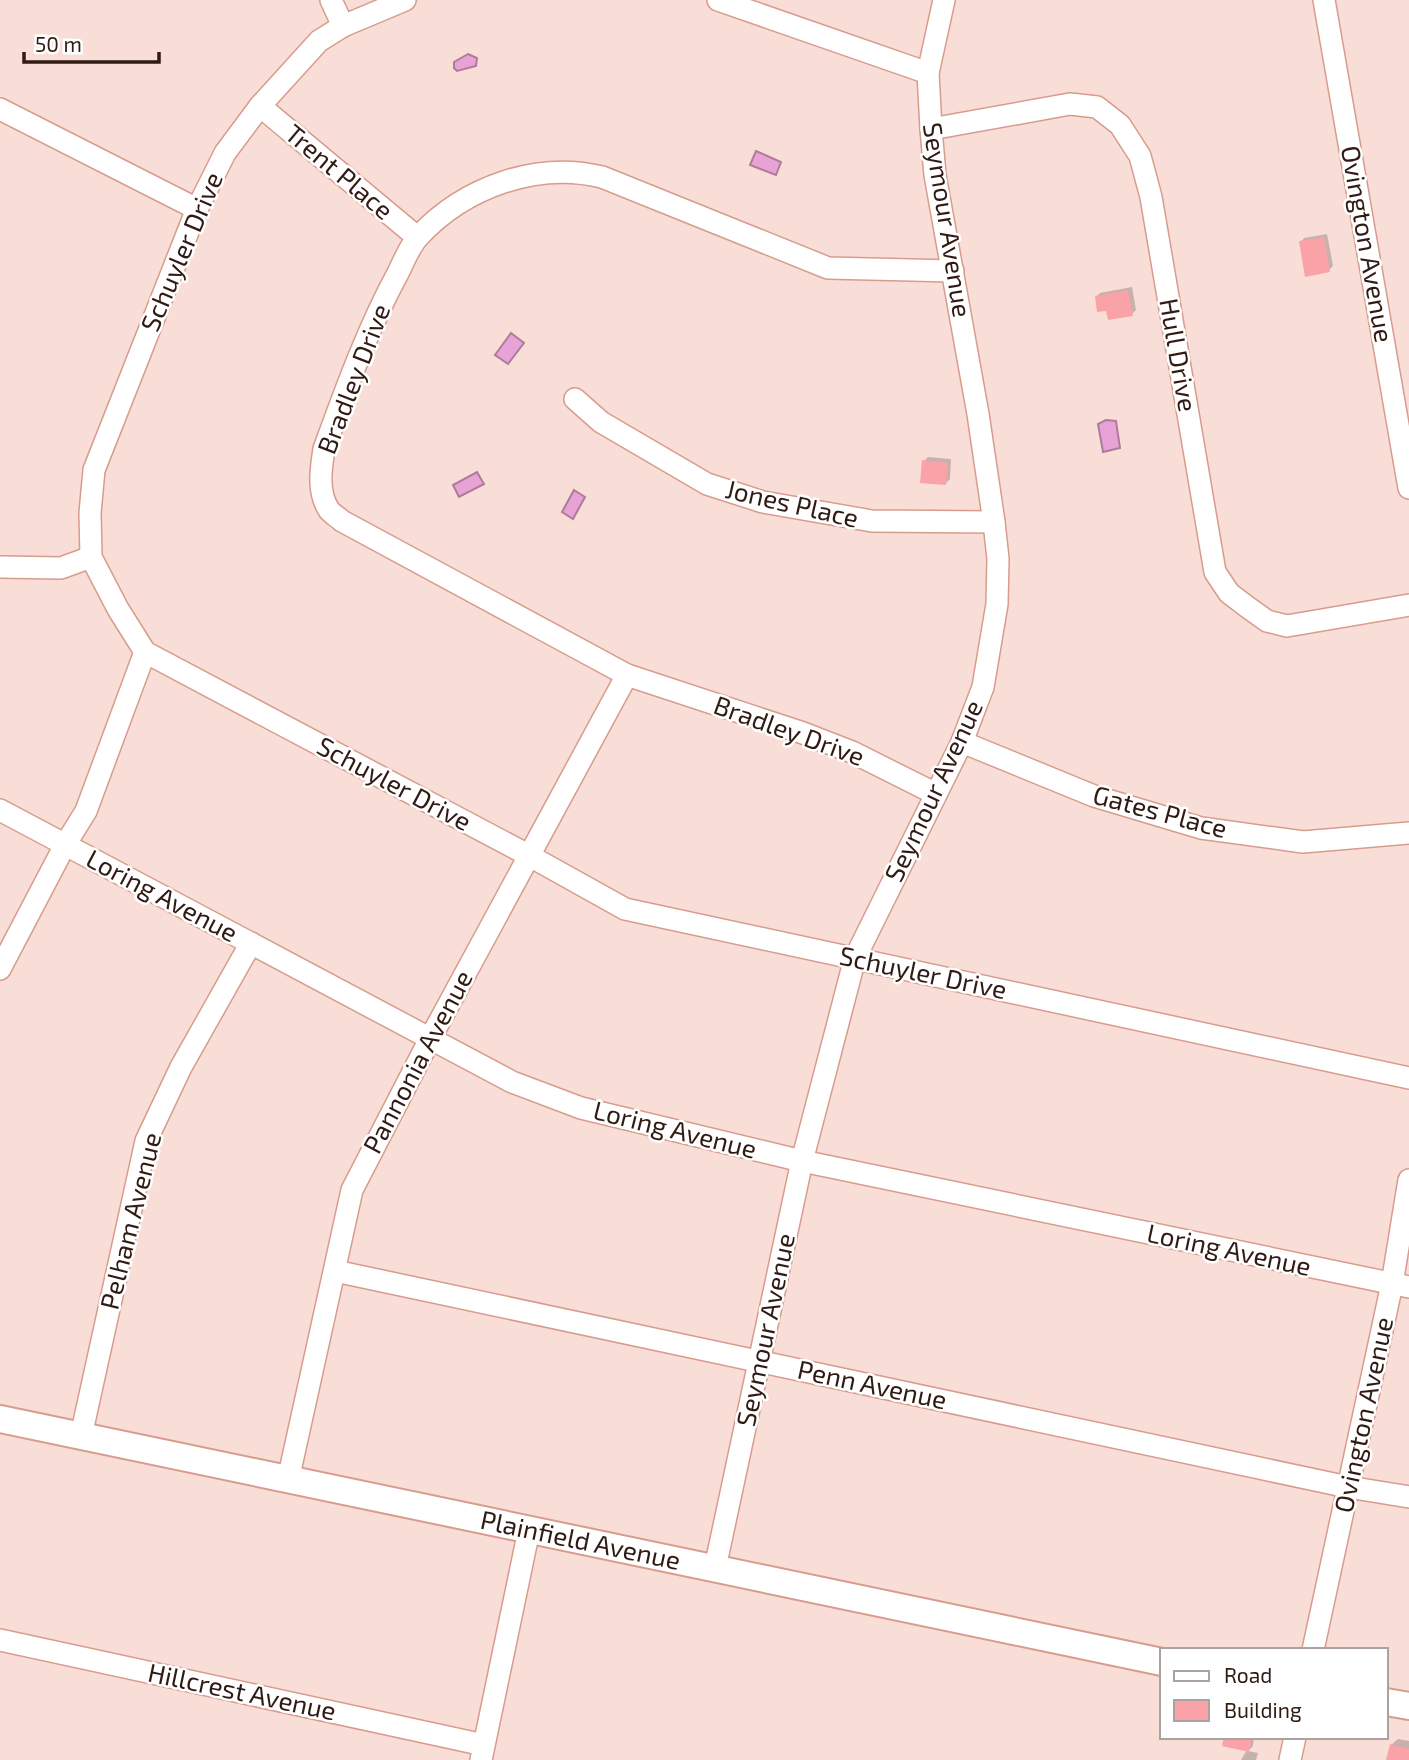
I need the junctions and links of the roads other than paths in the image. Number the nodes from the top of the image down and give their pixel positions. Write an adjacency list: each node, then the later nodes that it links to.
1 (331, 0): 6 (street)
2 (405, 0): 6 (street, Schuyler Drive)
3 (718, 0): 7 (street)
4 (944, 0): 7 (street, Seymour Avenue)
5 (1324, 0): 15 (street, Ovington Avenue)
6 (342, 26): 8 (street, Schuyler Drive)
7 (928, 73): 10 (street, Seymour Avenue)
8 (260, 106): 11 (street, Schuyler Drive); 12 (street, Trent Place)
9 (0, 109): 11 (street)
10 (931, 129): 13 (street, Seymour Avenue); 19 (street, Hull Drive)
11 (197, 209): 17 (street, Schuyler Drive)
12 (417, 237): 13 (street, Bradley Drive); 21 (street, Bradley Drive)
13 (953, 271): 16 (street, Seymour Avenue)
14 (575, 399): 16 (street, Jones Place)
15 (1409, 488)
16 (994, 522): 22 (street, Seymour Avenue)
17 (91, 557): 18 (street); 20 (street, Schuyler Drive)
18 (0, 567)
19 (1409, 605)
20 (145, 652): 26 (street); 27 (street, Schuyler Drive)
21 (627, 675): 23 (street, Bradley Drive); 27 (street, Pannonia Avenue)
22 (962, 742): 23 (street, Seymour Avenue); 25 (street, Gates Place)
23 (936, 794): 29 (street, Seymour Avenue)
24 (0, 810): 26 (street, Loring Avenue)
25 (1409, 833)
26 (65, 845): 28 (street, Loring Avenue); 30 (street)
27 (528, 855): 29 (street, Schuyler Drive); 31 (street, Pannonia Avenue)
28 (251, 943): 31 (street, Loring Avenue); 39 (street, Pelham Avenue)
29 (855, 958): 32 (street, Schuyler Drive); 33 (street, Seymour Avenue)
30 (0, 969)
31 (431, 1037): 33 (street, Loring Avenue); 35 (street, Pannonia Avenue)
32 (1409, 1078)
33 (802, 1161): 36 (street, Loring Avenue); 37 (street, Seymour Avenue)
34 (1409, 1180): 36 (street, Ovington Avenue)
35 (335, 1271): 37 (street, Penn Avenue); 40 (street, Pannonia Avenue)
36 (1400, 1285): 41 (street, Ovington Avenue)
37 (759, 1361): 41 (street, Penn Avenue); 44 (street, Seymour Avenue)
38 (0, 1419): 39 (street, Plainfield Avenue)
39 (81, 1436): 40 (street, Plainfield Avenue)
40 (288, 1480): 43 (street, Plainfield Avenue)
41 (1348, 1487): 42 (street, Penn Avenue); 46 (street, Ovington Avenue)
42 (1409, 1497)
43 (529, 1530): 44 (street, Plainfield Avenue); 51 (street)
44 (715, 1568): 47 (street, Plainfield Avenue)
45 (0, 1640): 51 (street, Hillcrest Avenue)
46 (1313, 1648)
47 (1160, 1662)
48 (1388, 1702): 49 (street)
49 (1409, 1706)
50 (1295, 1739): 52 (street)
51 (483, 1752)
52 (1290, 1760)

